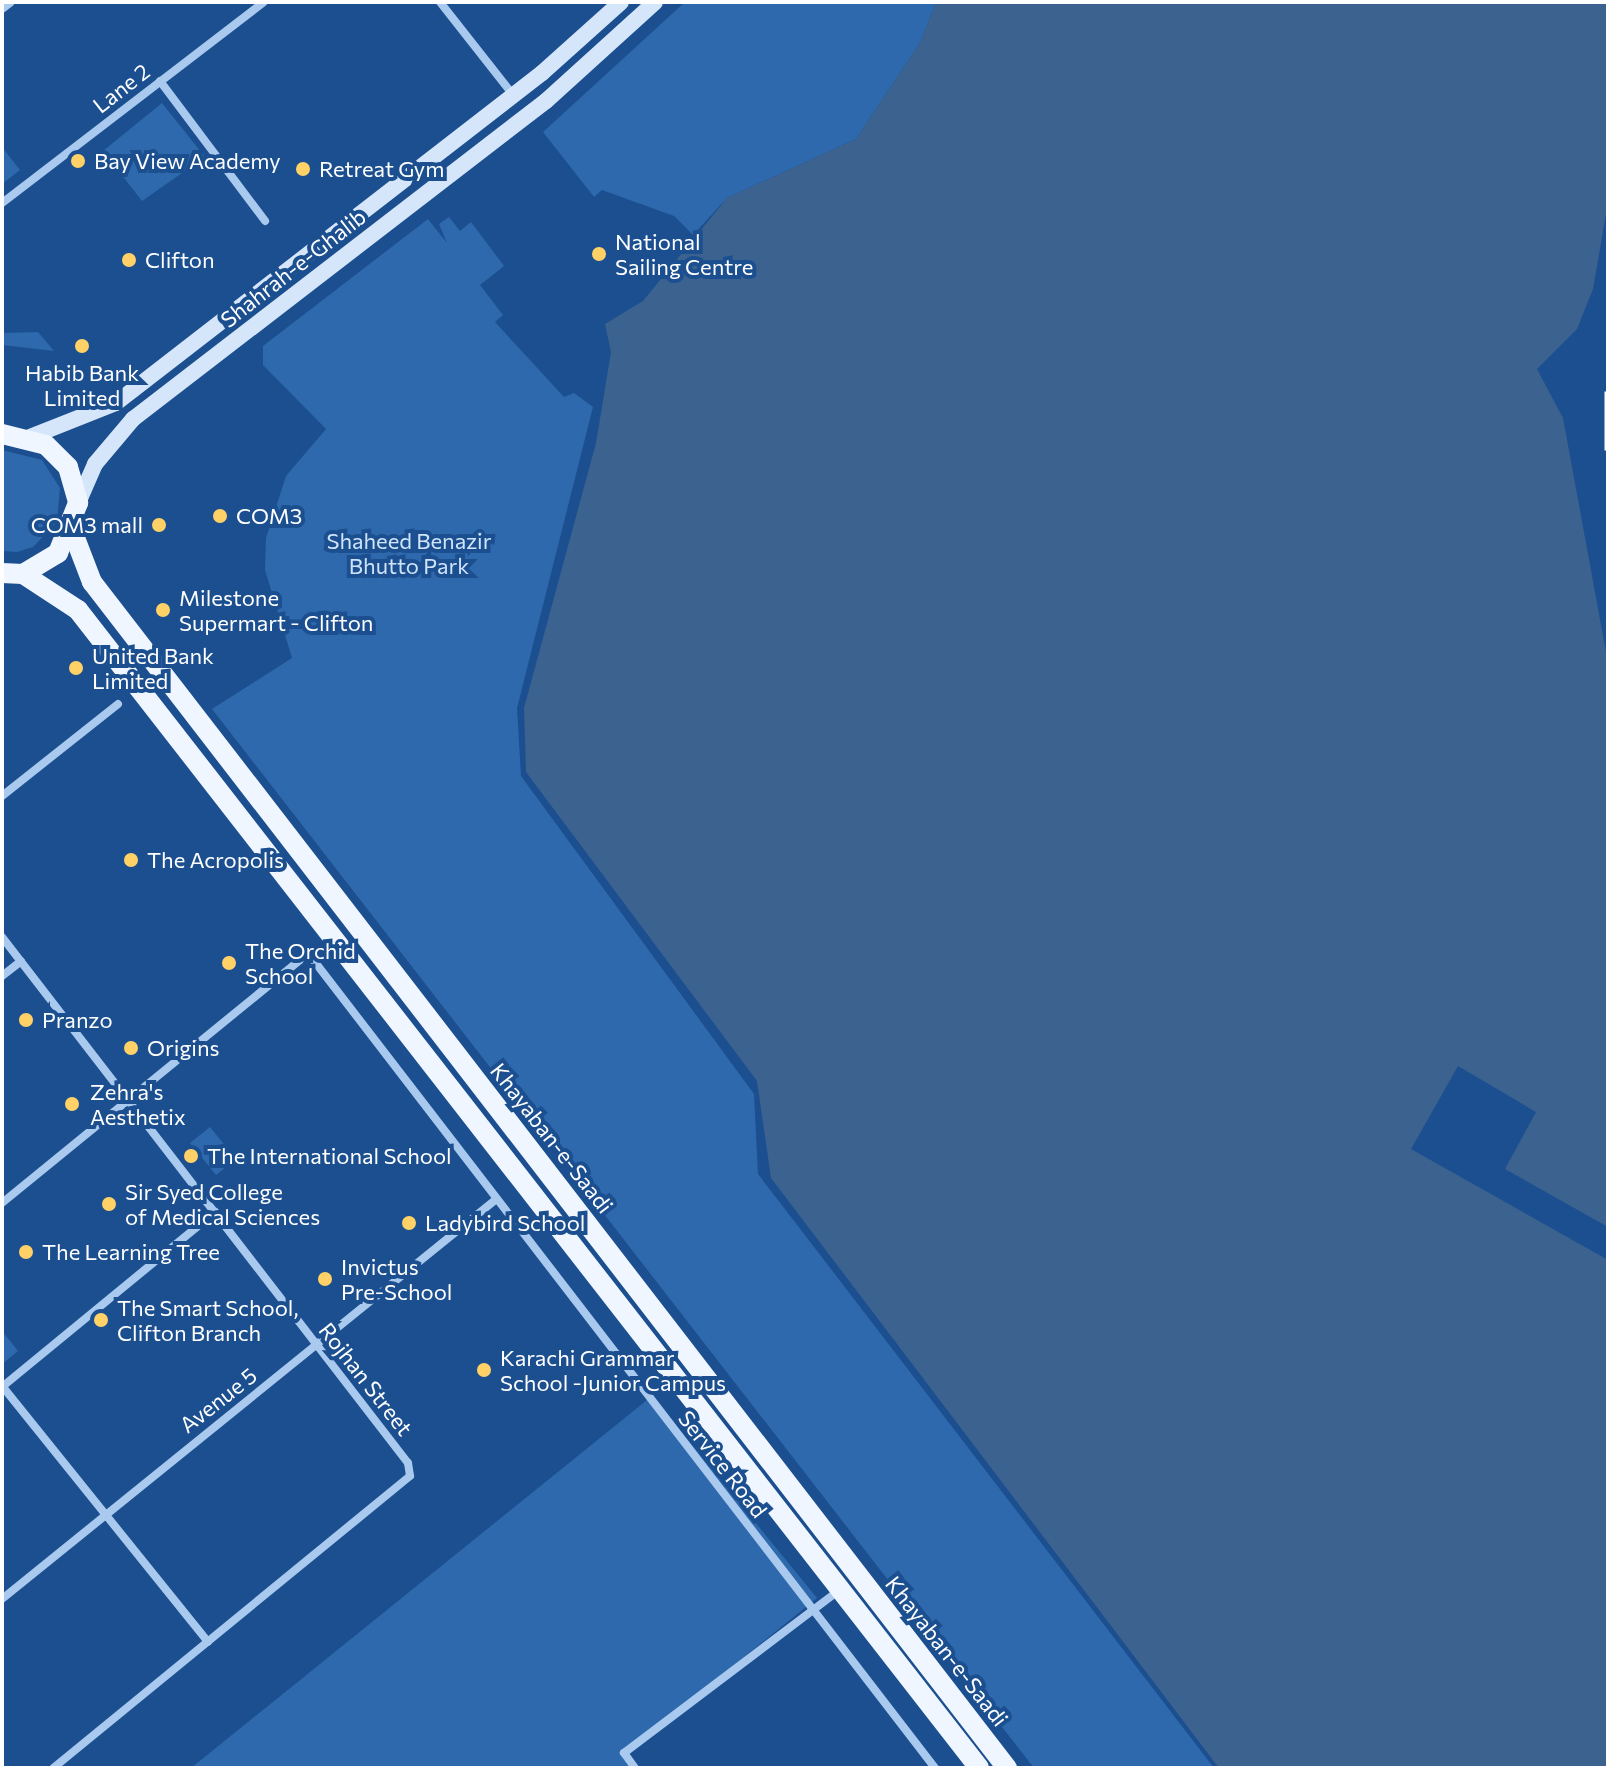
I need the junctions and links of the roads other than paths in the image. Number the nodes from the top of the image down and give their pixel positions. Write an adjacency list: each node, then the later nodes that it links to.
1 (11, 2): 6 (street)
2 (264, 2): 10 (street, Lane 2)
3 (440, 2): 12 (street)
4 (621, 2): 7 (main road)
5 (655, 2): 9 (main road)
6 (2, 9)
7 (566, 54): 8 (main road, Shahrah-e-Ghalib); 9 (main road)
8 (542, 73): 11 (main road); 12 (main road, Shahrah-e-Ghalib)
9 (579, 73): 11 (main road, Shahrah-e-Ghalib)
10 (160, 81): 13 (street, Lane 2); 14 (street)
11 (559, 90): 17 (main road, Shahrah-e-Ghalib)
12 (514, 96): 16 (main road, Shahrah-e-Ghalib)
13 (2, 203)
14 (265, 221)
15 (3, 432): 16 (main road)
16 (30, 437): 17 (main road)
17 (78, 503): 18 (main road)
18 (72, 530): 19 (main road); 40 (main road, Khayaban-e-Saadi)
19 (12, 573): 32 (main road, Khayaban-e-Saadi)
20 (118, 704): 21 (street)
21 (2, 796)
22 (2, 937): 23 (street, Rojhan Street)
23 (21, 961): 24 (street); 25 (street, Rojhan Street)
24 (2, 976)
25 (130, 1099): 26 (street, Service Road); 27 (street); 28 (street, Rojhan Street)
26 (494, 1201): 29 (street, Avenue 5); 34 (street, Service Road)
27 (2, 1203)
28 (215, 1212): 29 (street, Rojhan Street); 30 (street)
29 (316, 1345): 31 (street, Avenue 5); 35 (street, Rojhan Street)
30 (2, 1387): 31 (street)
31 (107, 1514): 33 (street, Avenue 5); 35 (street)
32 (841, 1588): 34 (street); 39 (main road, Khayaban-e-Saadi)
33 (2, 1599)
34 (813, 1609): 37 (street); 38 (street, Service Road)
35 (208, 1642): 36 (street)
36 (53, 1768)
37 (635, 1768)
38 (935, 1768)
39 (979, 1768)
40 (1007, 1768)

